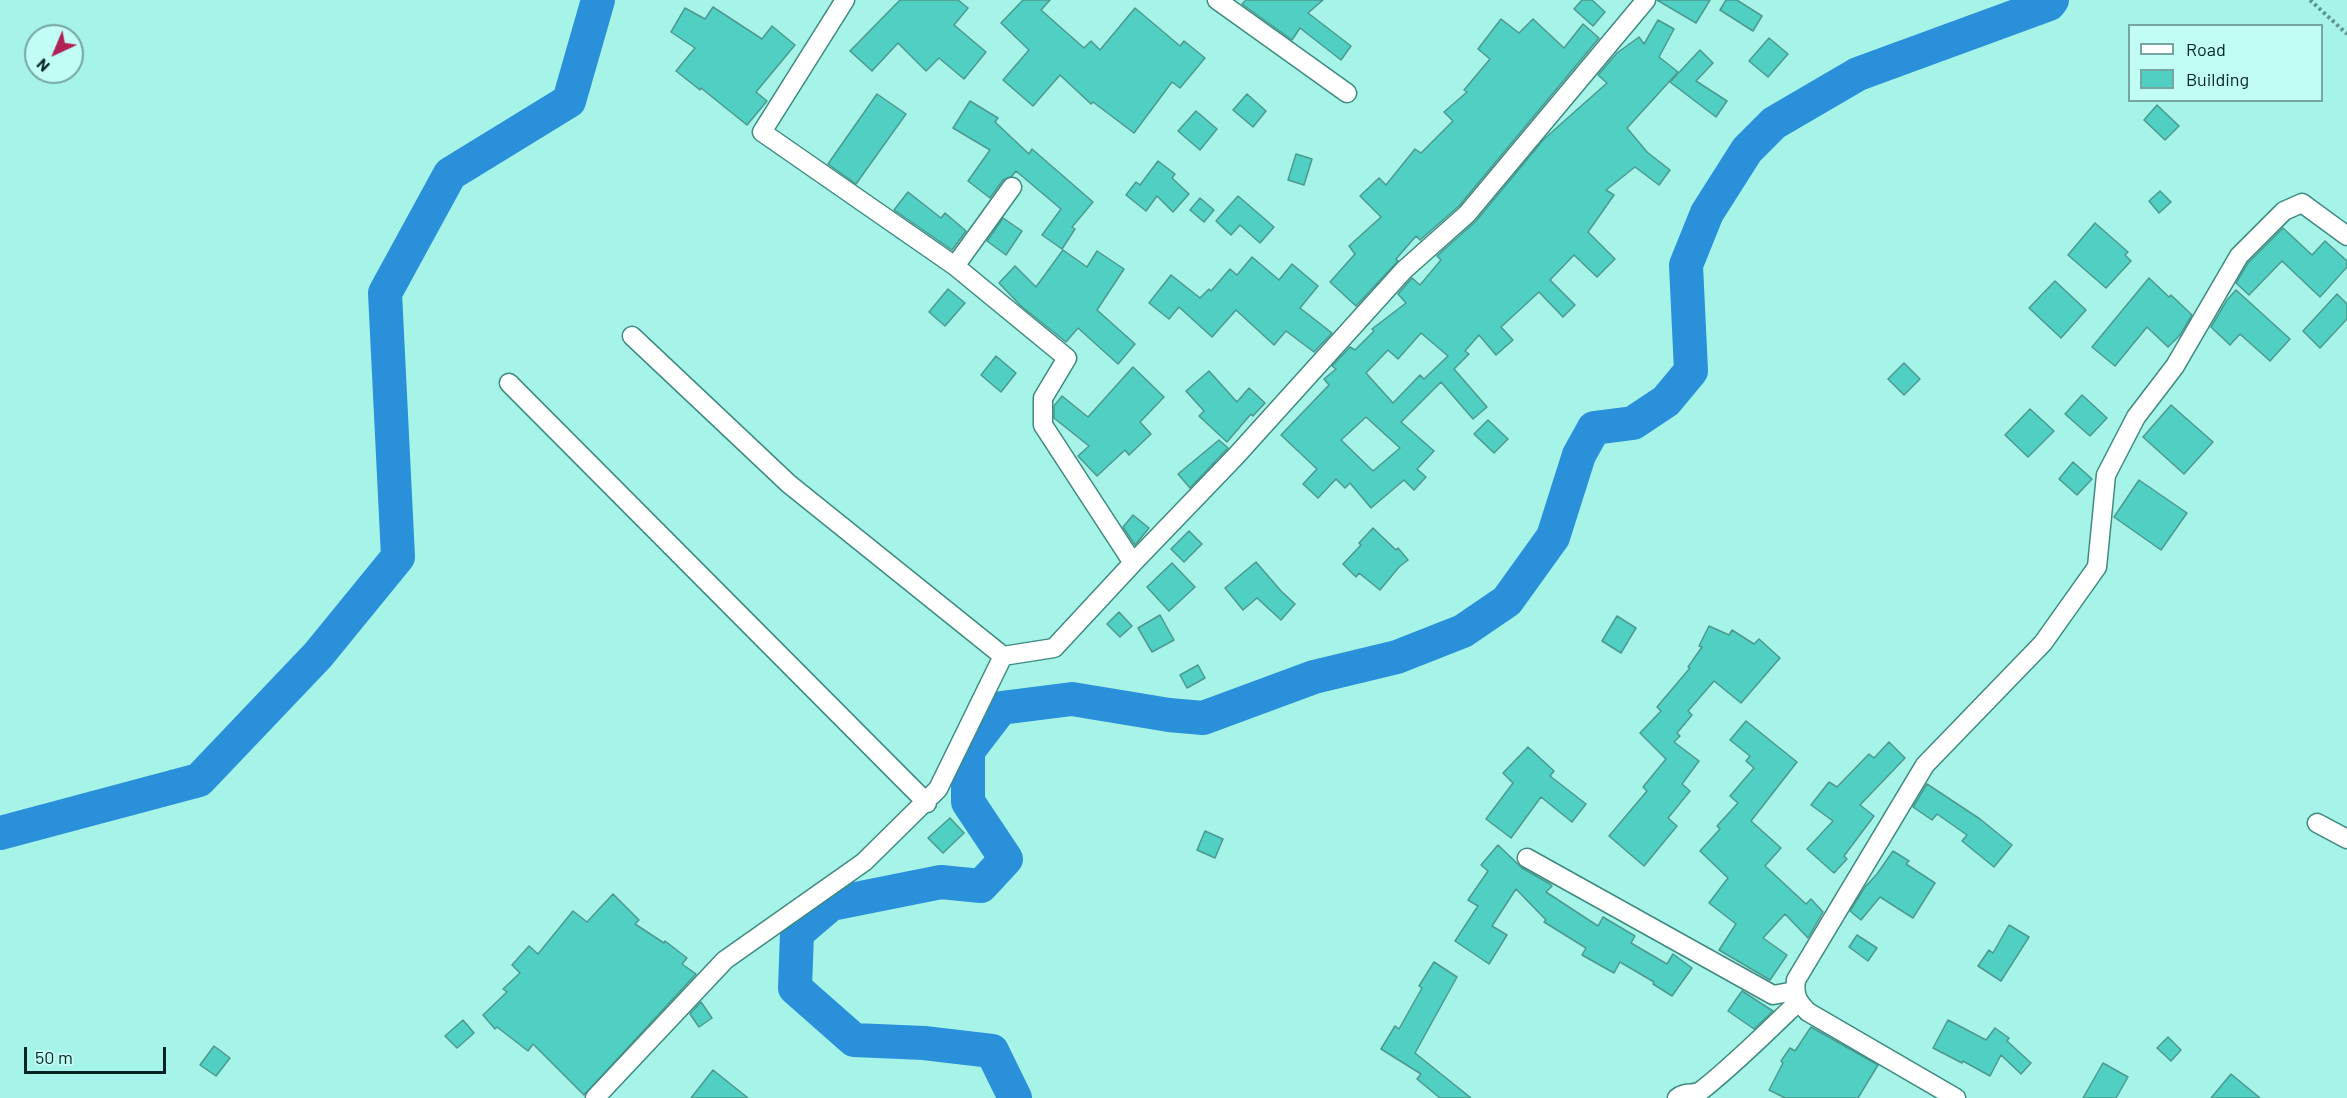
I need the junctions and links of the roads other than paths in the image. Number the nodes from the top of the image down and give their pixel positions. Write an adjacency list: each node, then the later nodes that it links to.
1 (845, 0): 7 (street)
2 (1217, 0): 4 (street)
3 (1646, 0): 10 (street)
4 (1347, 93)
5 (1012, 187): 7 (street)
6 (2347, 236): 16 (street)
7 (955, 266): 10 (street)
8 (632, 336): 11 (street)
9 (510, 382): 12 (street)
10 (1133, 563): 11 (street)
11 (1003, 656): 12 (street)
12 (927, 802): 17 (street)
13 (2318, 823): 14 (street)
14 (2347, 839)
15 (1527, 858): 16 (street)
16 (1796, 997): 18 (street); 19 (street)
17 (595, 1098)
18 (1677, 1098)
19 (1956, 1098)

